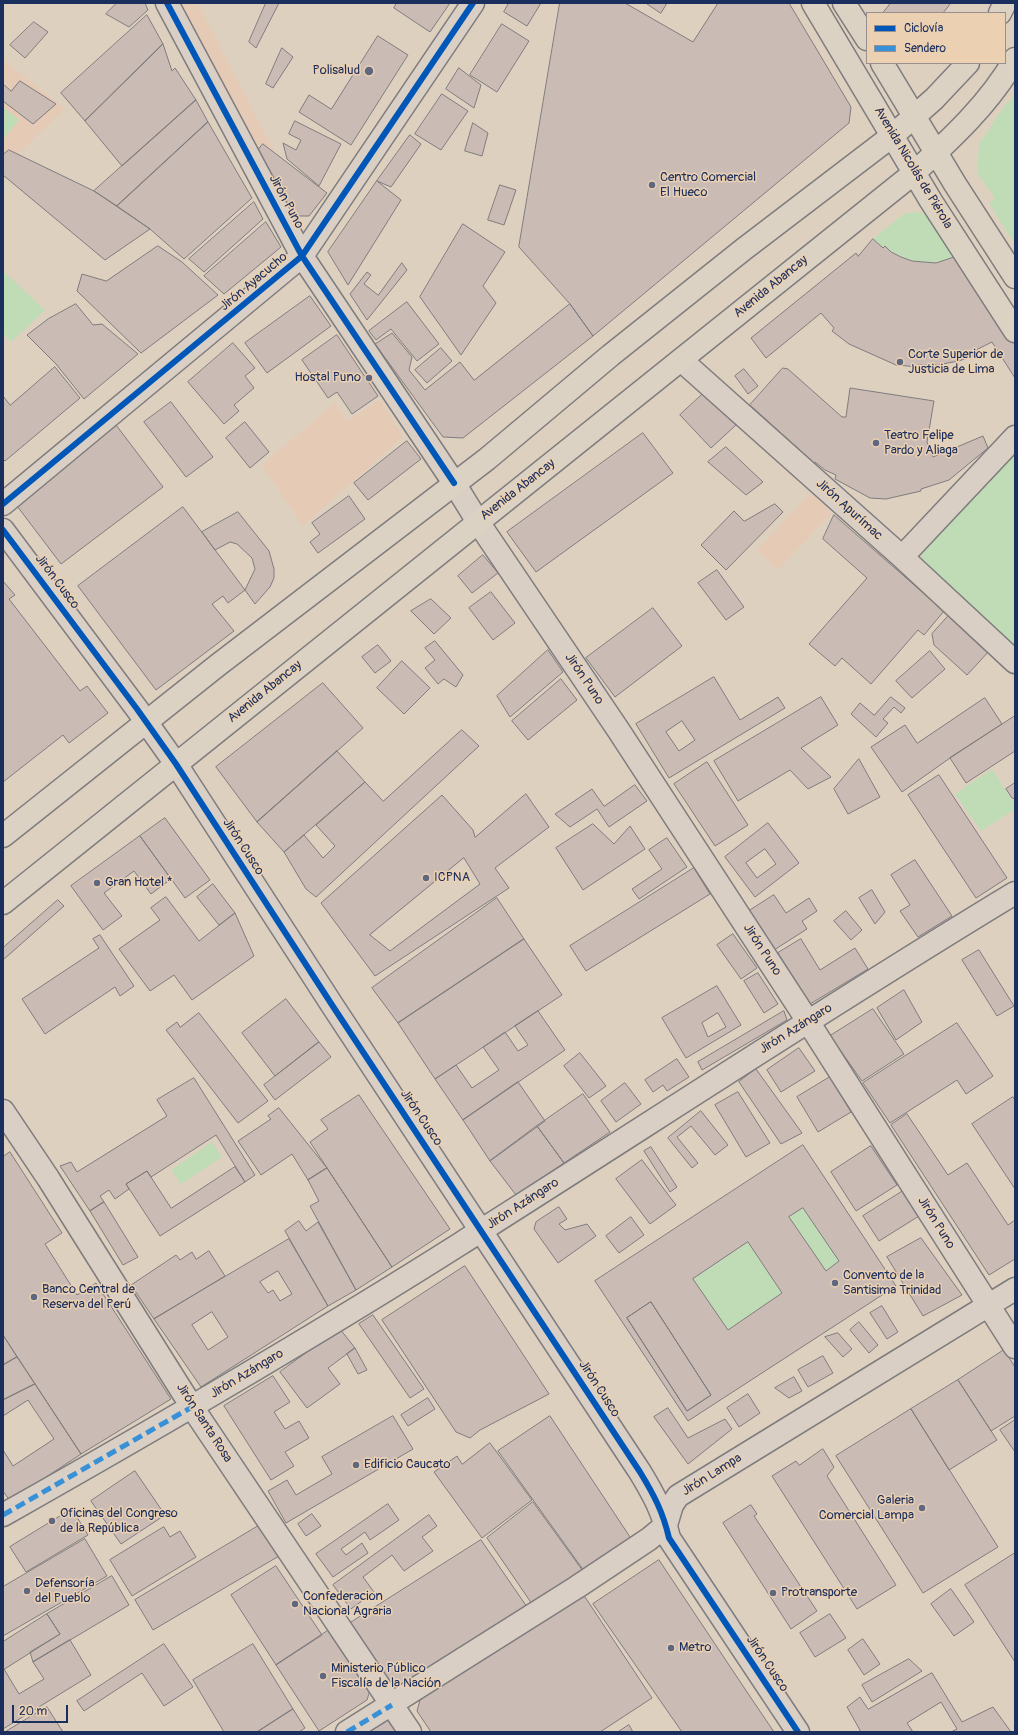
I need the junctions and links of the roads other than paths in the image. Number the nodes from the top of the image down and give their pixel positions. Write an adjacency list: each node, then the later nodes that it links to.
1 (167, 3): 15 (street, Jirón Puno)
2 (473, 3): 15 (street, Jirón Ayacucho)
3 (813, 3): 12 (main road, Avenida Nicolás de Piérola)
4 (844, 3): 7 (main road)
5 (1005, 3): 6 (main road)
6 (1000, 12)
7 (866, 37)
8 (1014, 62): 13 (main road, Avenida Abancay)
9 (883, 64): 11 (main road, Avenida Nicolás de Piérola)
10 (967, 64): 11 (main road)
11 (915, 116): 12 (main road); 13 (main road, Avenida Nicolás de Piérola)
12 (892, 136): 14 (main road, Avenida Nicolás de Piérola); 20 (main road)
13 (936, 153): 14 (main road, Avenida Abancay); 16 (main road, Avenida Nicolás de Piérola)
14 (914, 173): 17 (main road, Avenida Nicolás de Piérola); 18 (main road, Avenida Abancay)
15 (302, 256): 20 (street, Jirón Puno); 21 (street, Jirón Ayacucho)
16 (1015, 276)
17 (1015, 331)
18 (681, 360): 22 (main road, Avenida Abancay); 24 (street, Jirón Apurímac)
19 (1015, 437): 24 (street)
20 (454, 483): 22 (street, Jirón Puno); 26 (main road)
21 (3, 504)
22 (478, 522): 27 (main road, Avenida Abancay); 31 (street, Jirón Puno)
23 (3, 530): 26 (street, Jirón Cusco)
24 (902, 558): 25 (street, Jirón Apurímac)
25 (1015, 662)
26 (146, 722): 27 (street, Jirón Cusco); 28 (main road)
27 (176, 764): 30 (main road, Avenida Abancay); 33 (street, Jirón Cusco)
28 (3, 836)
29 (1015, 893): 31 (street, Jirón Azángaro)
30 (3, 903)
31 (808, 1020): 33 (street, Jirón Azángaro); 35 (street, Jirón Puno)
32 (3, 1111): 37 (street, Jirón Santa Rosa)
33 (482, 1230): 37 (street, Jirón Azángaro); 39 (street, Jirón Cusco)
34 (1015, 1289): 35 (street, Jirón Lampa)
35 (988, 1306): 36 (street, Jirón Puno); 39 (street, Jirón Lampa)
36 (1015, 1347)
37 (192, 1407): 38 (street, Jirón Azángaro); 40 (street, Jirón Santa Rosa)
38 (3, 1515)
39 (666, 1525): 40 (street); 43 (street, Jirón Cusco)
40 (392, 1705): 41 (street); 42 (street, Jirón Santa Rosa)
41 (347, 1732)
42 (410, 1732)
43 (798, 1732)

